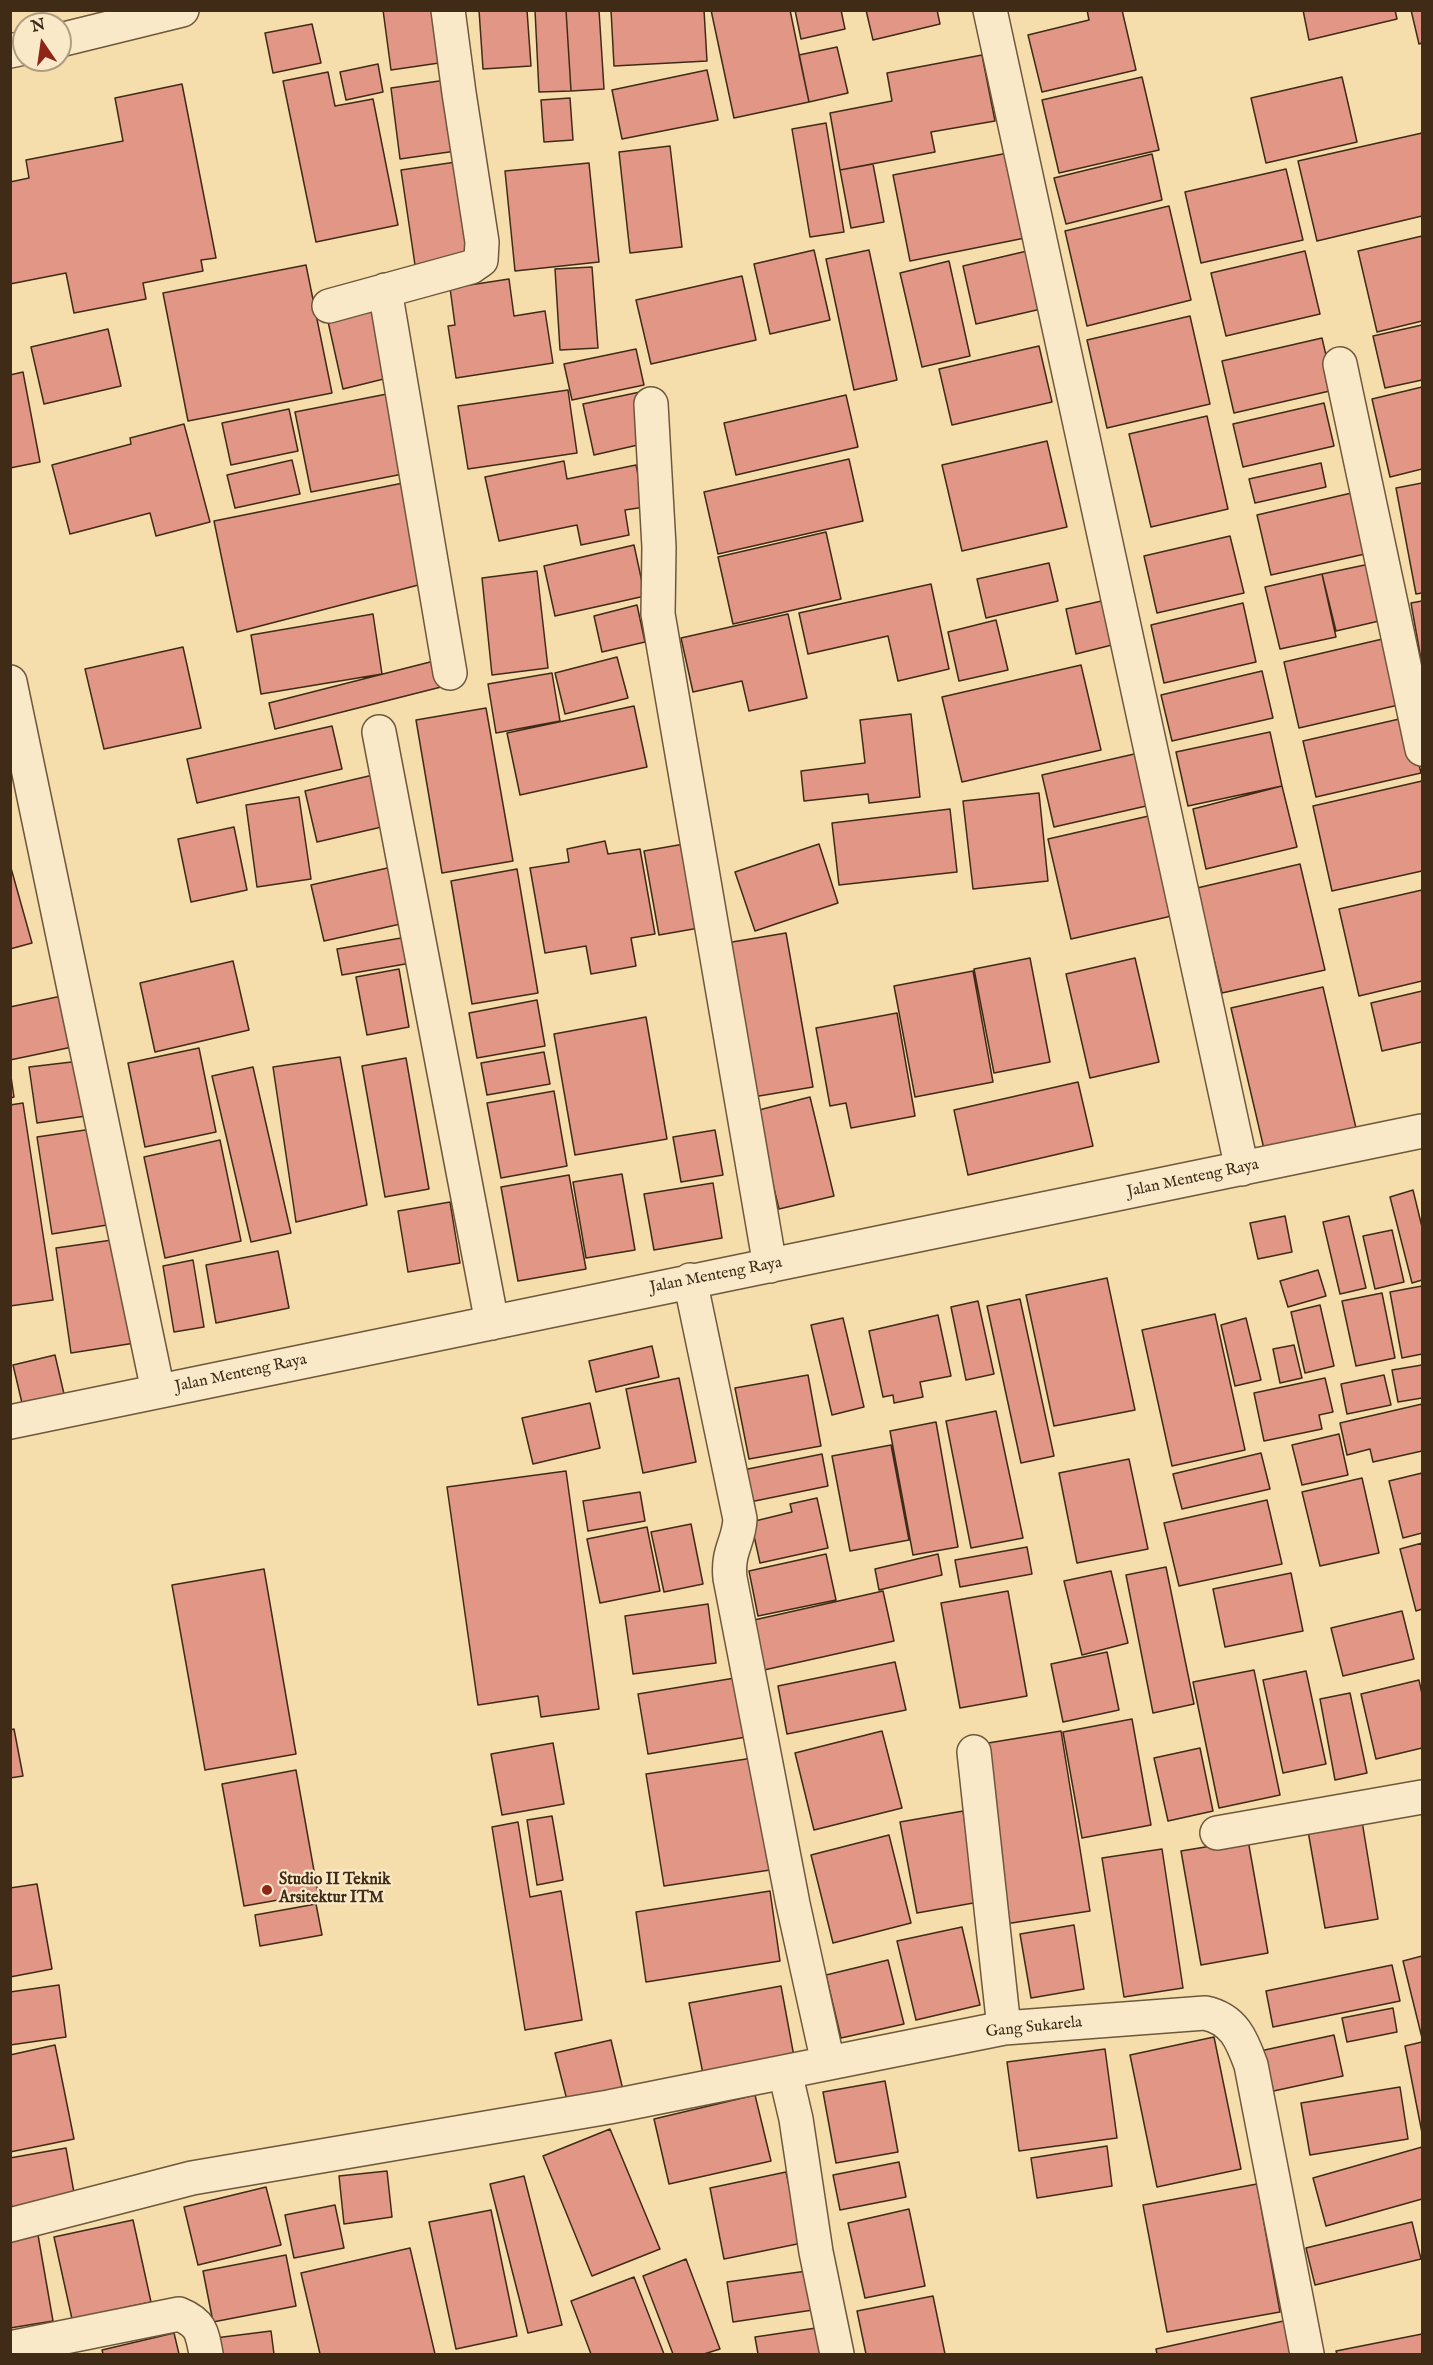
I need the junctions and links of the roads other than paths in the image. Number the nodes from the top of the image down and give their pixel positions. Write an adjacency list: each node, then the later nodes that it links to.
1 (182, 10): 4 (street)
2 (448, 10): 5 (street)
3 (990, 10): 14 (street)
4 (72, 37)
5 (385, 290): 6 (street); 9 (street)
6 (329, 306)
7 (1340, 364): 12 (street)
8 (651, 404): 15 (street)
9 (450, 673)
10 (10, 682): 18 (street)
11 (379, 732): 17 (street)
12 (1422, 748)
13 (1422, 1131): 14 (street, Jalan Menteng Raya)
14 (1242, 1169): 15 (street, Jalan Menteng Raya)
15 (770, 1266): 16 (street, Jalan Menteng Raya)
16 (690, 1280): 17 (street, Jalan Menteng Raya); 24 (street)
17 (492, 1323): 18 (street, Jalan Menteng Raya)
18 (158, 1391): 19 (street, Jalan Menteng Raya)
19 (10, 1422)
20 (974, 1752): 23 (street)
21 (1422, 1797): 22 (street)
22 (1217, 1833)
23 (1004, 2028): 24 (street, Gang Sukarela); 30 (street, Gang Sukarela)
24 (828, 2063): 25 (street, Gang Sukarela)
25 (785, 2072): 26 (street, Gang Sukarela); 29 (street)
26 (10, 2225)
27 (10, 2348): 28 (street)
28 (206, 2355)
29 (837, 2355)
30 (1307, 2355)

